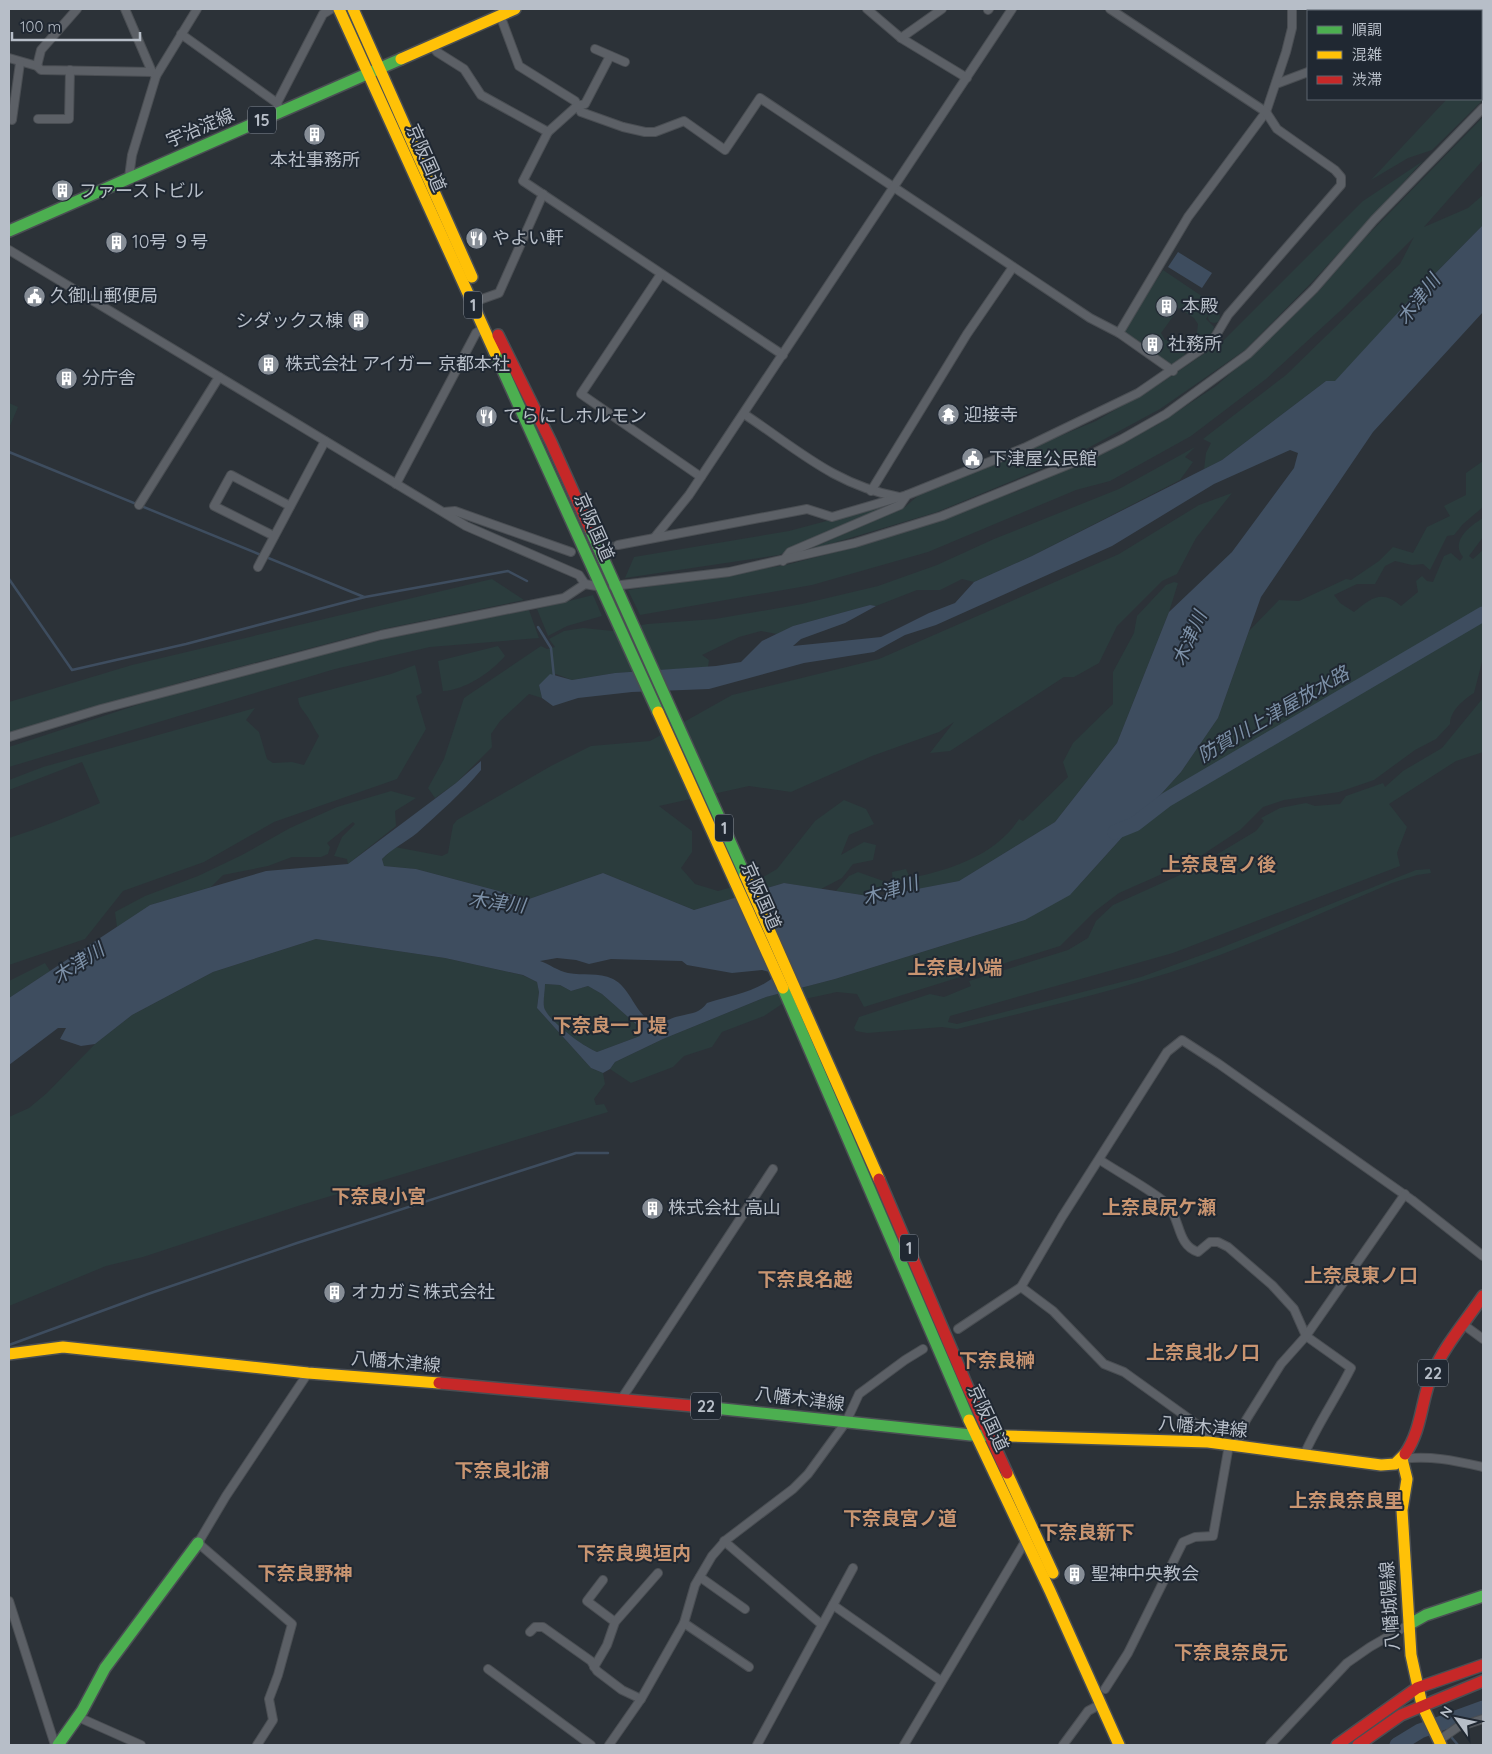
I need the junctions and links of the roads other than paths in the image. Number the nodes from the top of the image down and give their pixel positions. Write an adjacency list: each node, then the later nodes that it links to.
1 (77, 9): 24 (street)
2 (125, 9): 28 (street)
3 (197, 9): 16 (street)
4 (331, 9): 32 (street)
5 (339, 9): 26 (main road, 京阪国道 / 1)
6 (353, 9): 26 (main road, 京阪国道 / 1)
7 (515, 9): 14 (main road, 宇治淀線 / 15)
8 (867, 9): 15 (street)
9 (880, 9): 15 (street)
10 (942, 9): 17 (street)
11 (1012, 9): 29 (street)
12 (1110, 9): 34 (street)
13 (1292, 9): 30 (street)
14 (500, 15): 18 (main road, 宇治淀線 / 15); 31 (street)
15 (873, 15): 17 (street)
16 (181, 34): 28 (street); 32 (street)
17 (901, 38): 29 (street)
18 (432, 45): 26 (main road, 宇治淀線 / 15); 37 (street)
19 (595, 49): 20 (street)
20 (610, 56): 22 (street); 31 (street)
21 (9, 58): 23 (street)
22 (625, 62)
23 (20, 63): 24 (street); 35 (street)
24 (37, 66): 25 (street)
25 (70, 70): 28 (street); 36 (street)
26 (373, 70): 32 (main road, 宇治淀線 / 15); 45 (main road, 京阪国道 / 1); 46 (main road, 京阪国道 / 1)
27 (1307, 72): 30 (street)
28 (154, 74): 38 (street)
29 (967, 78): 39 (street)
30 (1276, 84): 34 (street)
31 (577, 106): 37 (street); 39 (street)
32 (278, 108): 38 (main road, 宇治淀線 / 15)
33 (1483, 108): 64 (street)
34 (1266, 112): 47 (street); 49 (street)
35 (9, 119)
36 (38, 119)
37 (548, 132): 40 (street)
38 (129, 177): 41 (main road, 宇治淀線 / 15)
39 (894, 188): 43 (street); 48 (street)
40 (543, 194): 44 (street); 45 (street)
41 (9, 231)
42 (9, 250): 50 (street)
43 (1013, 267): 47 (street); 55 (street)
44 (661, 274): 48 (street); 53 (street)
45 (482, 299): 68 (main road, 京阪国道 / 1)
46 (484, 328): 54 (street); 67 (main road, 京阪国道 / 1)
47 (1119, 333): 49 (street)
48 (783, 355): 51 (street)
49 (1174, 371): 56 (street)
50 (219, 377): 52 (street); 57 (street)
51 (744, 414): 53 (street); 55 (street)
52 (325, 441): 54 (street); 58 (street)
53 (701, 477): 61 (street)
54 (396, 484): 59 (street)
55 (871, 491): 56 (street)
56 (904, 496): 61 (street); 64 (street)
57 (139, 505)
58 (290, 506): 60 (street); 60 (street)
59 (444, 512): 63 (street); 66 (street)
60 (274, 536): 65 (street)
61 (656, 537): 62 (street)
62 (618, 545)
63 (571, 552)
64 (783, 561): 68 (street)
65 (258, 567)
66 (584, 584): 67 (street); 69 (street)
67 (602, 587): 68 (street); 70 (main road, 京阪国道 / 1)
68 (617, 591): 70 (main road, 京阪国道 / 1)
69 (9, 737)
70 (822, 1061): 86 (main road, 京阪国道 / 1); 87 (main road, 京阪国道 / 1)
71 (1100, 1160): 73 (street); 75 (street); 79 (street)
72 (773, 1169): 84 (street)
73 (1405, 1194): 74 (street); 79 (street)
74 (1483, 1256)
75 (1021, 1288): 78 (street); 88 (street)
76 (1483, 1296): 77 (main road, 22)
77 (1464, 1325): 80 (street); 91 (main road, 22)
78 (958, 1329)
79 (1306, 1336): 89 (street); 90 (street)
80 (1483, 1339)
81 (923, 1349): 85 (street)
82 (9, 1354): 83 (main road, 八幡木津線 / 22)
83 (308, 1373): 84 (main road, 八幡木津線 / 22); 95 (street)
84 (622, 1398): 85 (main road, 八幡木津線 / 22)
85 (846, 1422): 86 (main road, 八幡木津線 / 22); 94 (street)
86 (976, 1435): 87 (main road, 八幡木津線 / 22); 93 (main road, 京阪国道 / 1)
87 (991, 1435): 88 (main road, 八幡木津線 / 22); 116 (main road, 京阪国道 / 1)
88 (1208, 1442): 89 (main road, 八幡木津線 / 22)
89 (1232, 1446): 90 (main road, 八幡木津線 / 22); 116 (street)
90 (1304, 1456): 91 (main road, 八幡木津線 / 22)
91 (1402, 1459): 92 (street); 107 (main road, 八幡城陽線)
92 (1483, 1467)
93 (1026, 1540): 113 (street); 118 (main road, 京阪国道 / 1)
94 (724, 1541): 98 (street); 106 (street)
95 (198, 1543): 120 (main road); 126 (street)
96 (853, 1568): 102 (street)
97 (658, 1573): 104 (street)
98 (700, 1577): 103 (street); 105 (street)
99 (603, 1580): 104 (street)
100 (1483, 1596): 107 (main road)
101 (9, 1601): 124 (street)
102 (833, 1605): 106 (street); 113 (street)
103 (745, 1609)
104 (615, 1622): 110 (street)
105 (684, 1623): 111 (street); 117 (street)
106 (821, 1624): 123 (street)
107 (1410, 1624): 115 (main road, 八幡城陽線); 133 (street)
108 (530, 1632): 110 (street)
109 (1483, 1665): 115 (main road)
110 (594, 1667): 117 (street)
111 (749, 1667)
112 (488, 1669): 127 (street)
113 (941, 1681): 129 (street)
114 (1483, 1681): 119 (main road)
115 (1417, 1688): 119 (main road, 八幡城陽線); 134 (main road)
116 (1105, 1689): 132 (main road, 京阪国道 / 1)
117 (641, 1699): 128 (street)
118 (1101, 1704): 130 (street); 131 (main road, 京阪国道 / 1)
119 (1422, 1705): 122 (main road, 八幡城陽線); 135 (main road)
120 (78, 1717): 124 (main road); 125 (street)
121 (1483, 1718): 122 (street)
122 (1440, 1743)
123 (760, 1744)
124 (56, 1745)
125 (141, 1745)
126 (257, 1745)
127 (591, 1745)
128 (609, 1745)
129 (904, 1745)
130 (1064, 1745)
131 (1119, 1745)
132 (1130, 1745)
133 (1270, 1745)
134 (1337, 1745)
135 (1358, 1745)

